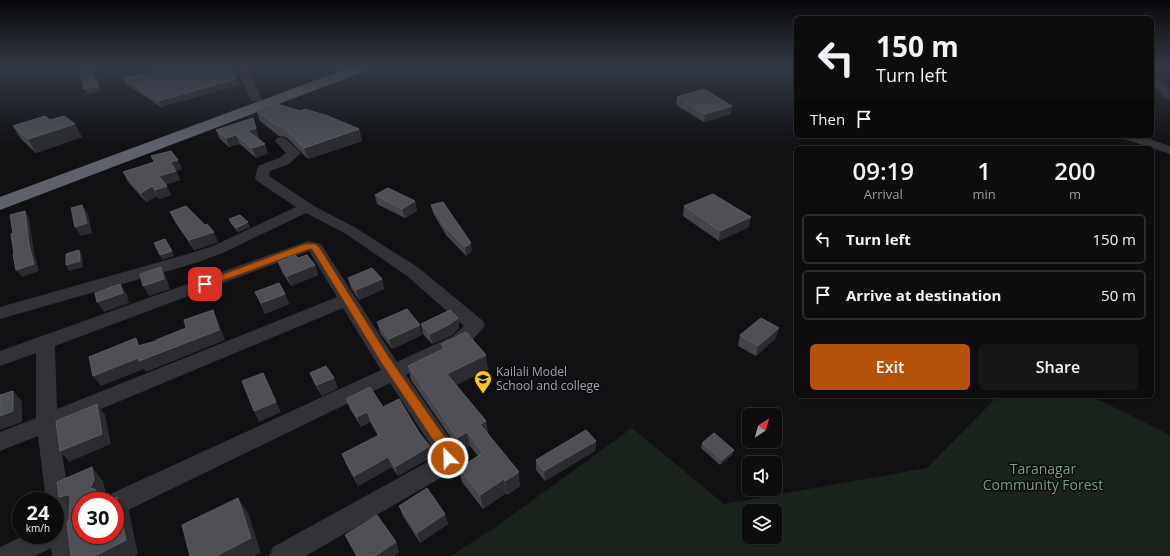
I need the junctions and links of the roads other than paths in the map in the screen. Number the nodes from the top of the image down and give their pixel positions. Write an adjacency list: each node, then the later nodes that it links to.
1 (253, 93): 4 (street)
2 (273, 93): 4 (highway)
3 (294, 93): 9 (highway)
4 (256, 99): 8 (highway)
5 (1134, 138): 7 (street)
6 (281, 141): 10 (street)
7 (1170, 150)
8 (0, 194)
9 (0, 204)
10 (306, 207): 12 (street); 15 (street)
11 (348, 299): 13 (street); 15 (street); 16 (street)
12 (0, 312)
13 (45, 343): 14 (street); 16 (street)
14 (0, 359)
15 (394, 372): 19 (street); 24 (street)
16 (47, 423): 17 (street); 18 (street)
17 (0, 442)
18 (57, 492)
19 (124, 500)
20 (33, 544): 22 (street)
21 (64, 544): 23 (street)
22 (8, 556)
23 (65, 556)
24 (282, 556)

